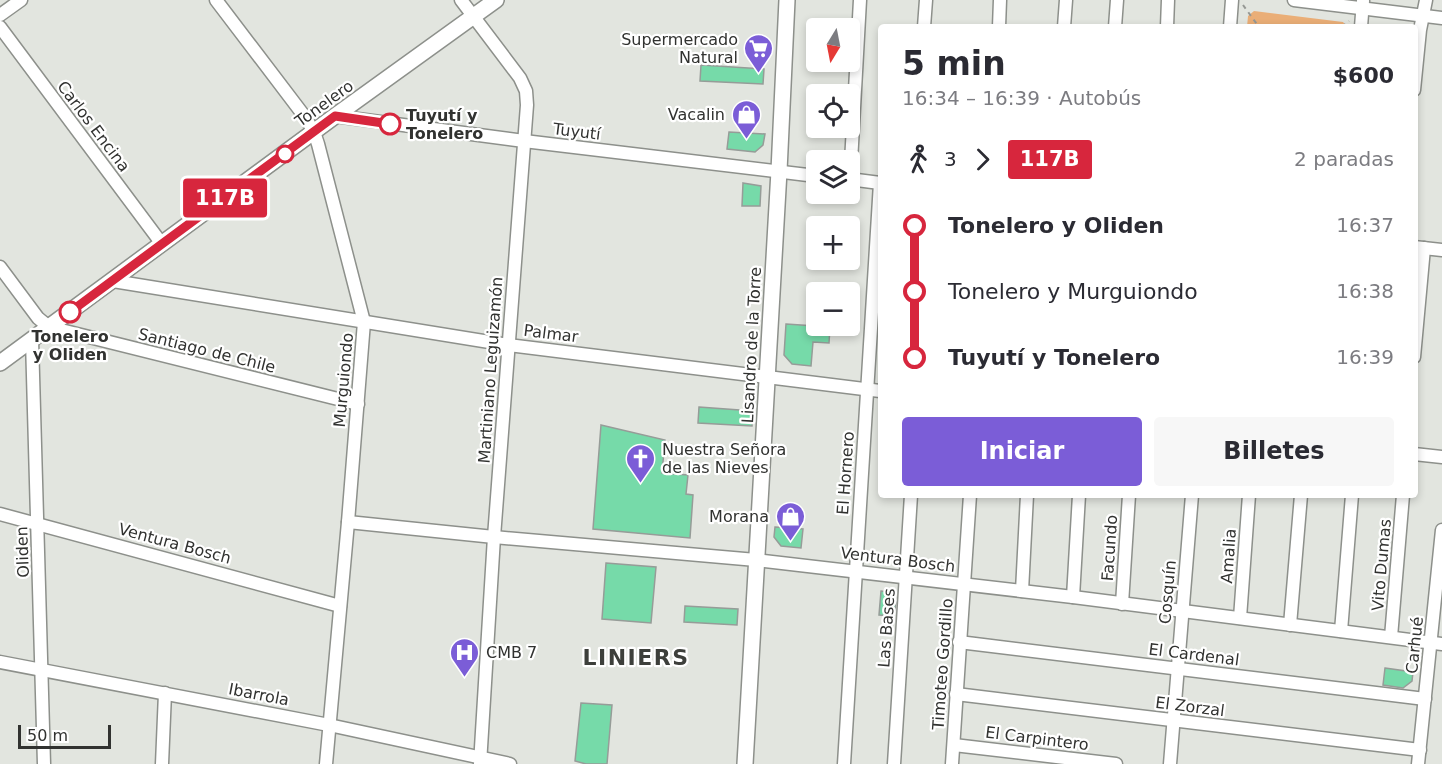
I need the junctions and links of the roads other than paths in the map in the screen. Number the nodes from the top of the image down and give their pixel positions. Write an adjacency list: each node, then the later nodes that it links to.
1 (21, 0): 17 (street)
2 (216, 0): 31 (street, Murguiondo)
3 (461, 0): 18 (street, Martiniano Leguizamón)
4 (496, 0): 18 (street, Tonelero)
5 (787, 0): 34 (street, Lisandro de la Torre)
6 (860, 0): 33 (street)
7 (926, 0): 21 (street)
8 (1000, 0): 22 (street)
9 (1066, 0): 23 (street)
10 (1117, 0): 24 (street)
11 (1168, 0): 25 (street)
12 (1232, 0): 26 (street)
13 (1294, 0): 14 (street)
14 (1301, 0): 16 (street)
15 (1426, 0): 19 (street)
16 (1363, 4): 19 (street); 27 (street)
17 (0, 15)
18 (473, 16): 30 (street, Tonelero); 32 (street, Martiniano Leguizamón)
19 (1423, 16): 20 (street); 29 (street)
20 (1442, 18)
21 (924, 24)
22 (999, 24)
23 (1064, 24)
24 (1115, 24)
25 (1167, 24)
26 (1230, 24)
27 (1361, 24)
28 (0, 27): 39 (street, Carlos Encina)
29 (1418, 50)
30 (335, 116): 31 (street, Tonelero); 32 (street, Tuyutí)
31 (314, 132): 39 (street, Tonelero); 45 (street, Murguiondo)
32 (524, 141): 34 (street, Tuyutí); 48 (street, Martiniano Leguizamón)
33 (852, 150)
34 (779, 171): 35 (street, Tuyutí); 50 (street, Lisandro de la Torre)
35 (806, 175)
36 (860, 181): 37 (street)
37 (878, 183)
38 (878, 215): 51 (street, El Hornero)
39 (162, 244): 44 (street, Tonelero)
40 (1419, 248): 41 (street); 43 (street)
41 (1442, 250)
42 (0, 267): 46 (street)
43 (1418, 270)
44 (113, 281): 45 (street, Palmar); 46 (street, Tonelero)
45 (364, 322): 48 (street, Palmar); 53 (street, Murguiondo)
46 (49, 327): 47 (street, Tonelero); 53 (street, Santiago de Chile)
47 (32, 340): 49 (street, Tonelero); 68 (street, Oliden)
48 (508, 345): 50 (street, Palmar); 70 (street, Martiniano Leguizamón)
49 (0, 363)
50 (768, 377): 51 (street, Palmar); 71 (street, Lisandro de la Torre)
51 (867, 389): 52 (street, Palmar); 72 (street, El Hornero)
52 (878, 391)
53 (358, 404): 67 (street, Murguiondo)
54 (1418, 454): 55 (street)
55 (1442, 457)
56 (911, 498): 73 (street, Las Bases)
57 (970, 498): 74 (street, Timoteo Gordillo)
58 (1027, 498): 75 (street)
59 (1079, 498): 76 (street)
60 (1130, 498): 77 (street, Facundo)
61 (1192, 498): 79 (street, Cosquín)
62 (1249, 498): 80 (street, Amalia)
63 (1301, 498): 81 (street)
64 (1352, 498): 82 (street)
65 (1403, 498): 83 (street, Vito Dumas)
66 (0, 513): 68 (street, Ventura Bosch)
67 (348, 522): 70 (street, Ventura Bosch); 78 (street, Murguiondo)
68 (38, 523): 78 (street, Ventura Bosch); 88 (street, Oliden)
69 (1442, 530): 85 (street, Carhué)
70 (494, 537): 71 (street, Ventura Bosch); 96 (street, Martiniano Leguizamón)
71 (756, 560): 72 (street, Ventura Bosch); 101 (street, Lisandro de la Torre)
72 (855, 571): 73 (street, Ventura Bosch); 102 (street, El Hornero)
73 (906, 578): 74 (street, Ventura Bosch); 103 (street, Las Bases)
74 (964, 584): 75 (street, Ventura Bosch); 84 (street, Timoteo Gordillo)
75 (1022, 591): 76 (street, Ventura Bosch)
76 (1073, 597): 77 (street, Ventura Bosch)
77 (1122, 604): 79 (street, Ventura Bosch)
78 (340, 606): 93 (street, Murguiondo)
79 (1182, 612): 80 (street, Ventura Bosch); 87 (street, Cosquín)
80 (1240, 618): 81 (street, Ventura Bosch)
81 (1290, 625): 82 (street, Ventura Bosch)
82 (1341, 631): 83 (street, Ventura Bosch)
83 (1391, 637): 85 (street, Ventura Bosch)
84 (959, 642): 87 (street, El Cardenal); 90 (street, Timoteo Gordillo)
85 (1436, 643): 91 (street, Carhué)
86 (0, 662): 88 (street, Ibarrola)
87 (1178, 669): 91 (street, El Cardenal); 92 (street, Cosquín)
88 (42, 670): 89 (street, Ibarrola); 97 (street, Oliden)
89 (165, 693): 93 (street, Ibarrola); 98 (street)
90 (957, 694): 92 (street, El Zorzal); 94 (street, Timoteo Gordillo)
91 (1425, 699): 95 (street, Carhué)
92 (1173, 720): 95 (street, El Zorzal); 106 (street, Cosquín)
93 (329, 725): 96 (street, Ibarrola); 99 (street, Murguiondo)
94 (954, 745): 104 (street, Timoteo Gordillo); 105 (street, El Carpintero)
95 (1420, 750): 107 (street, Carhué)
96 (480, 761): 100 (street, Ibarrola)
97 (44, 764)
98 (162, 764)
99 (326, 764)
100 (510, 764)
101 (746, 764)
102 (844, 764)
103 (894, 764)
104 (952, 764)
105 (1116, 764)
106 (1170, 764)
107 (1418, 764)

